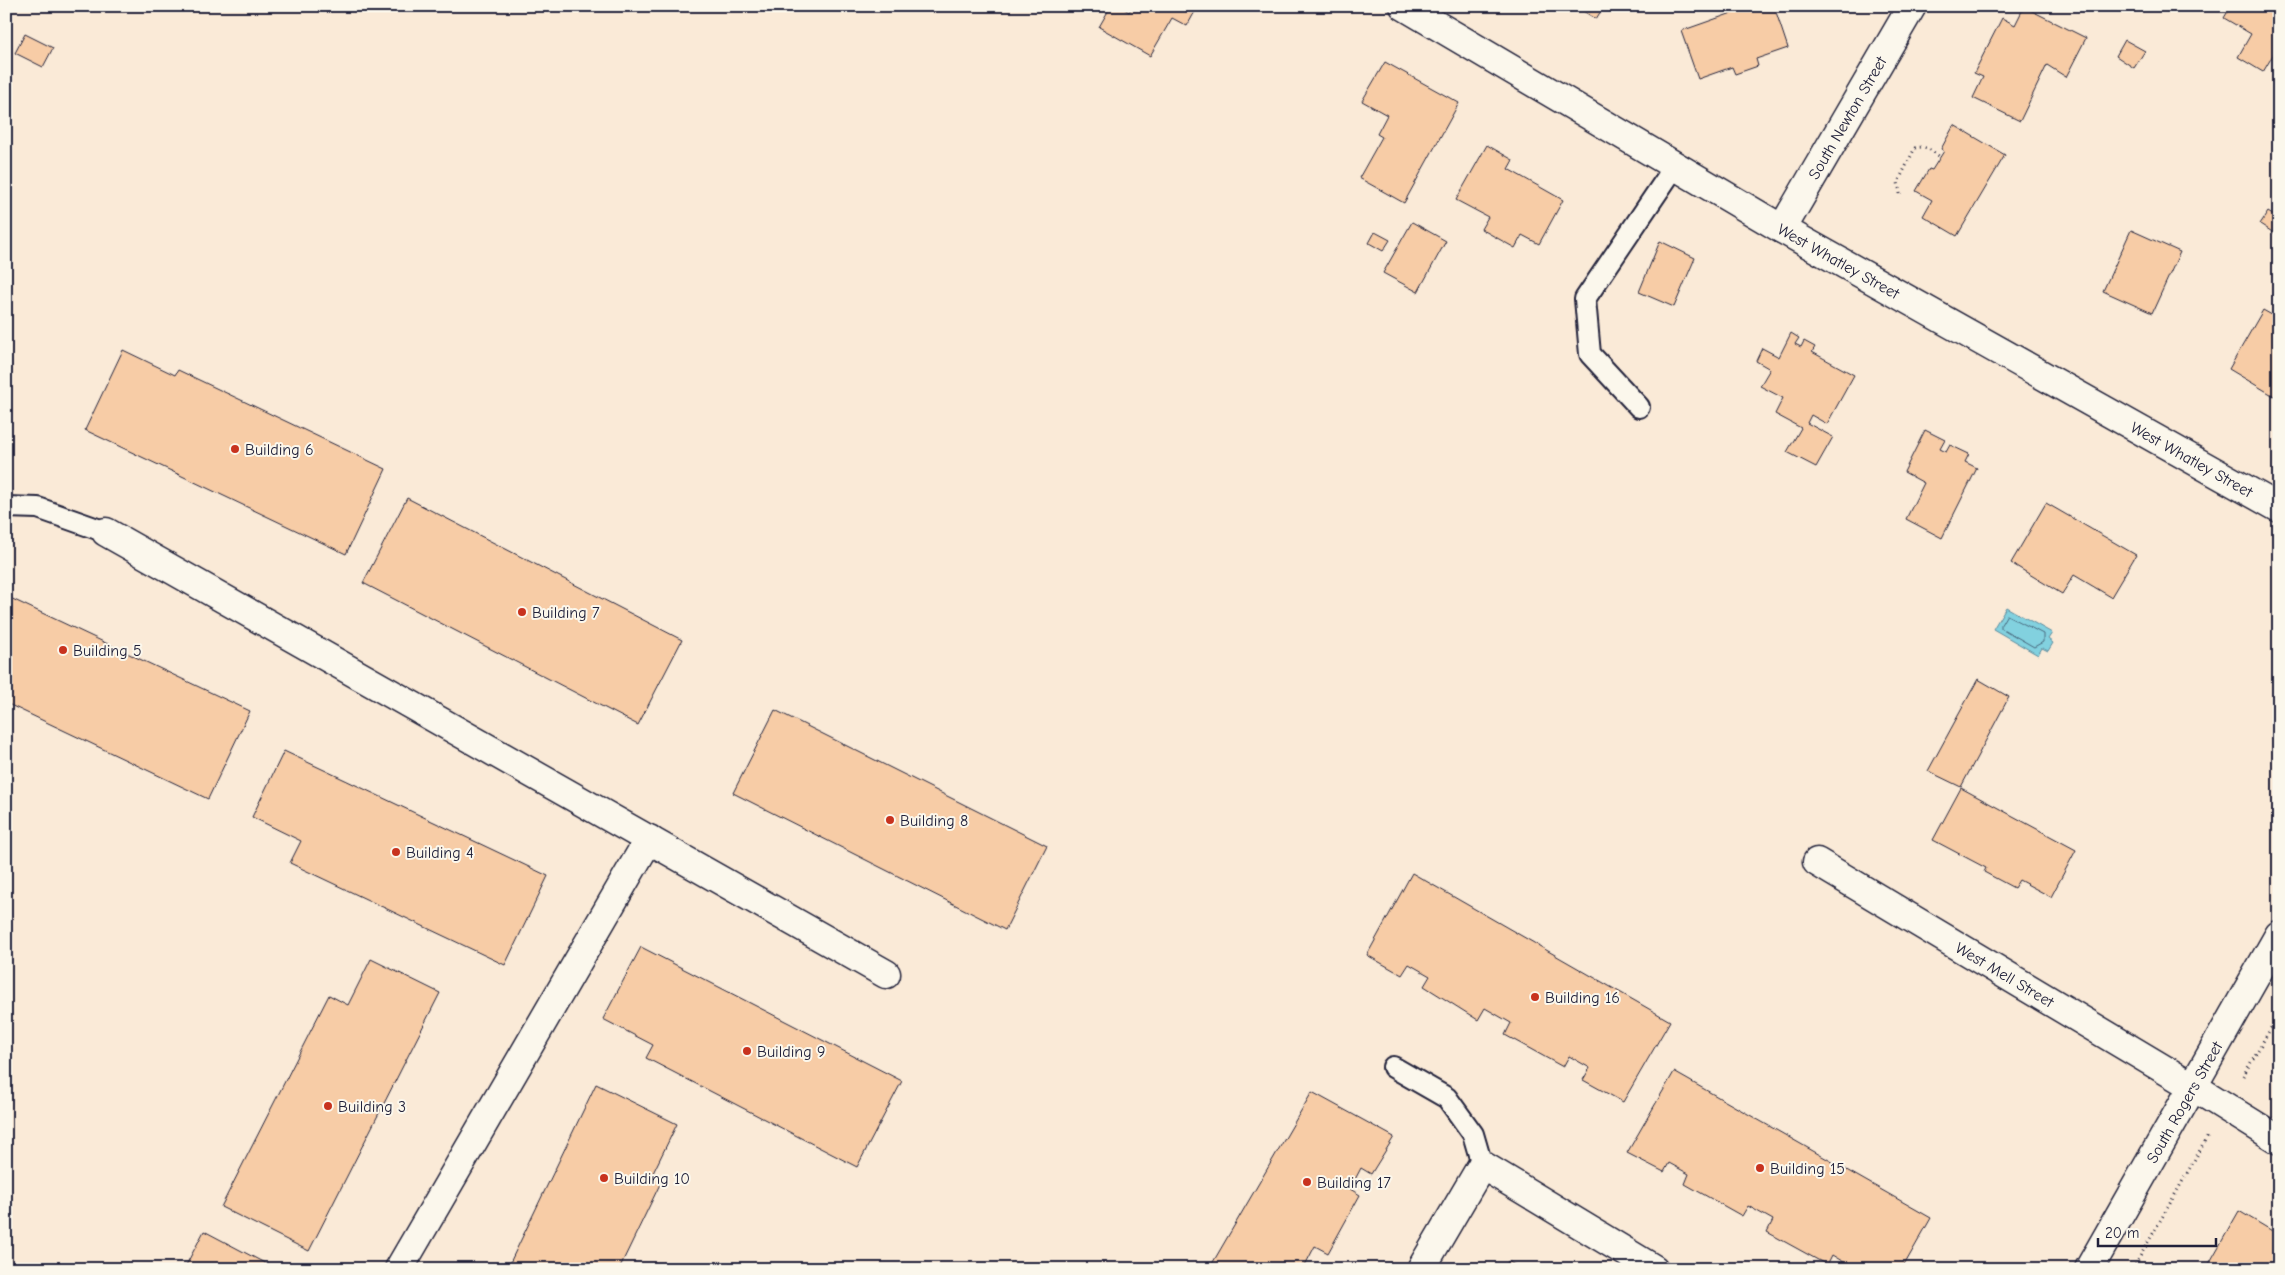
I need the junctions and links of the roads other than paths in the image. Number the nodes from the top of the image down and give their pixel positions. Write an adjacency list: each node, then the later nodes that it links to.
1 (1404, 6): 3 (street, West Whatley Street)
2 (1912, 6): 4 (street, South Newton Street)
3 (1675, 166): 4 (street, West Whatley Street); 5 (lane)
4 (1782, 229): 7 (street, West Whatley Street)
5 (1639, 407)
6 (6, 507): 8 (lane)
7 (2279, 508)
8 (106, 532): 9 (street)
9 (649, 839): 12 (street); 17 (street)
10 (1817, 862): 14 (street, West Mell Street)
11 (2279, 935): 14 (street, South Rogers Street)
12 (886, 974)
13 (1392, 1068): 16 (lane)
14 (2192, 1086): 15 (street, West Mell Street); 20 (street, South Rogers Street)
15 (2279, 1140)
16 (1482, 1165): 18 (street); 19 (street)
17 (399, 1269)
18 (1421, 1269)
19 (1654, 1269)
20 (2089, 1269)

